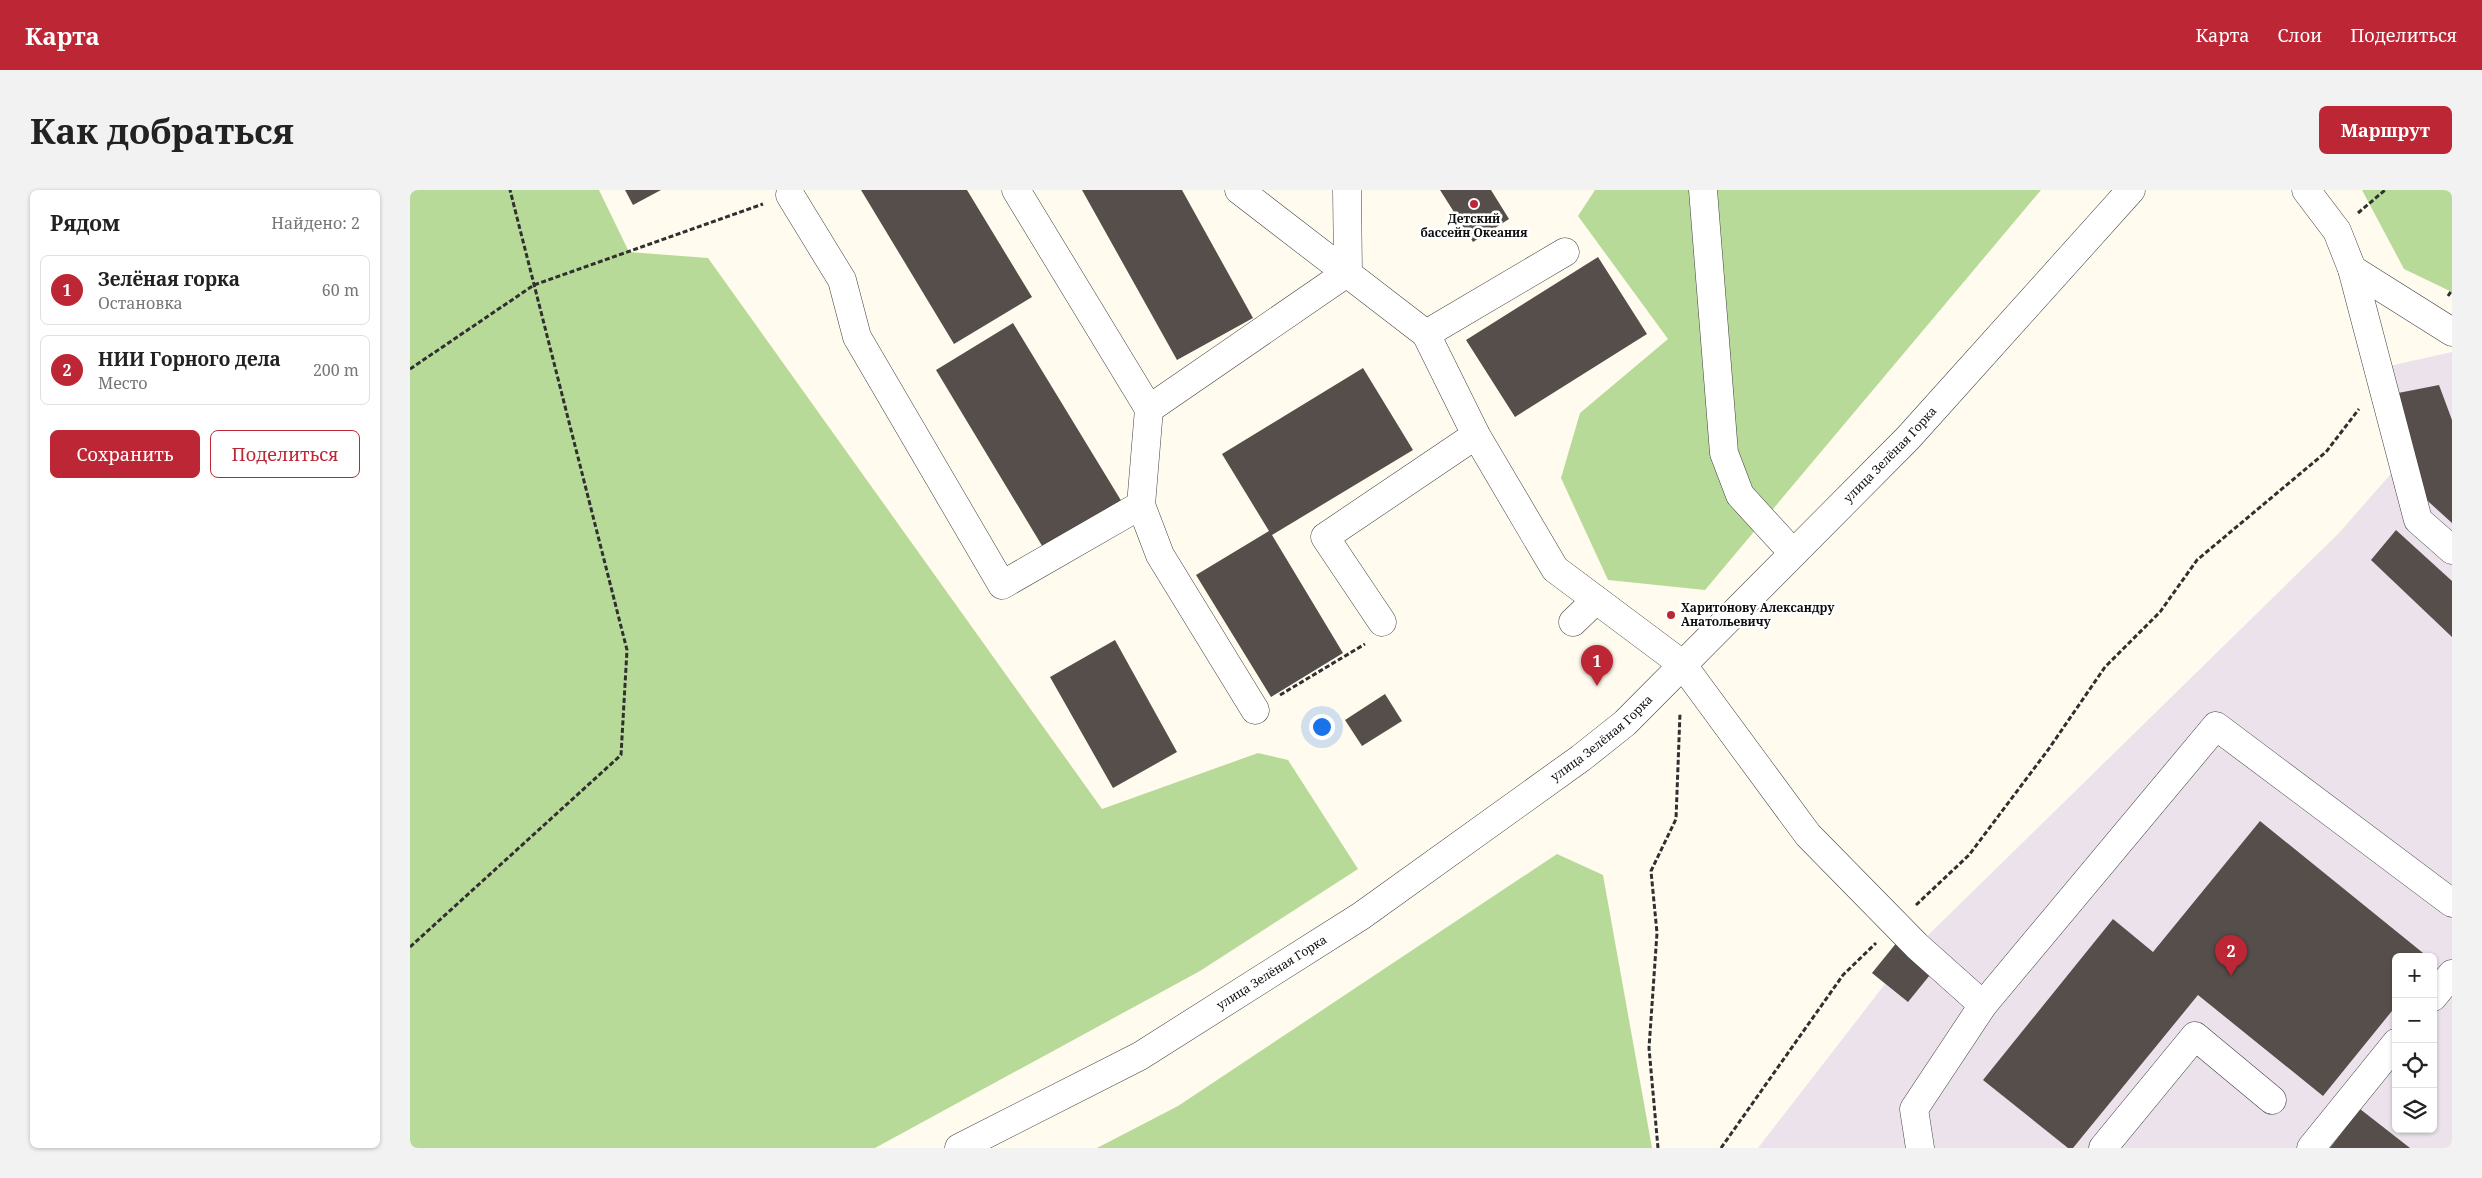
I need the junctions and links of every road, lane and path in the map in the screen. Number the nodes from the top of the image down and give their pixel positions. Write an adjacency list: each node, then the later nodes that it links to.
1 (510, 190): 12 (path)
2 (1016, 190): 18 (street)
3 (1239, 190): 11 (street)
4 (1347, 190): 11 (street)
5 (1703, 190): 22 (street)
6 (2131, 190): 22 (street, улица Зелёная Горка)
7 (2306, 190): 10 (street)
8 (790, 195): 12 (path); 20 (street)
9 (1565, 252): 15 (street)
10 (2352, 269): 14 (street); 17 (street)
11 (1348, 272): 15 (street); 18 (street)
12 (534, 285): 16 (path); 30 (path)
13 (2452, 290): 14 (path)
14 (2442, 325)
15 (1426, 334): 19 (street)
16 (410, 369)
17 (2381, 379): 21 (street); 29 (path)
18 (1149, 409): 20 (street)
19 (1476, 435): 23 (street); 24 (street)
20 (1141, 505): 27 (street)
21 (2452, 550)
22 (1793, 553): 26 (street, улица Зелёная Горка)
23 (1596, 600): 25 (street); 26 (street)
24 (1382, 622): 27 (path)
25 (1573, 622)
26 (1682, 664): 29 (street); 36 (street, улица Зелёная Горка); 37 (path)
27 (1254, 710)
28 (2452, 903): 33 (street)
29 (1897, 923): 33 (street); 38 (path)
30 (410, 947)
31 (2452, 974): 32 (street)
32 (2437, 992)
33 (1984, 1005): 39 (street)
34 (2392, 1048): 41 (street)
35 (2272, 1100): 40 (street)
36 (959, 1148)
37 (1658, 1148)
38 (1721, 1148)
39 (1920, 1148)
40 (2104, 1148)
41 (2311, 1148)

